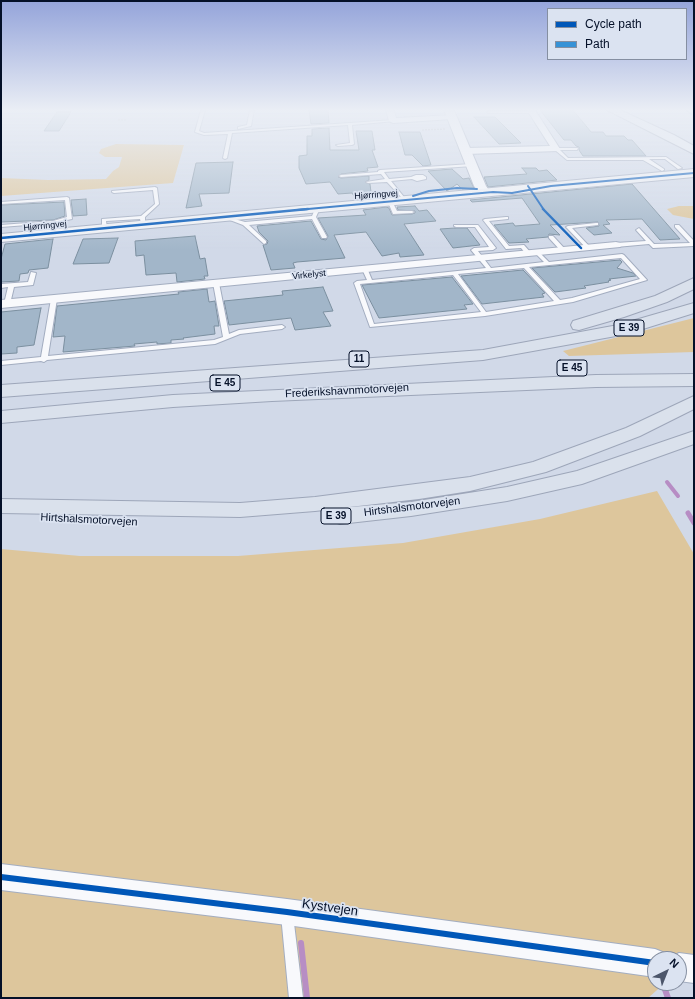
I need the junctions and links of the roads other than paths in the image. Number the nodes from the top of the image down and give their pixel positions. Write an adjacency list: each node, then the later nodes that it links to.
1 (468, 157): 4 (street)
2 (564, 157): 3 (lane)
3 (644, 158): 5 (lane); 6 (lane)
4 (471, 165): 8 (lane); 13 (street)
5 (680, 168)
6 (662, 170)
7 (694, 172): 13 (main road, Hjørringvej)
8 (382, 173): 9 (lane); 11 (lane)
9 (341, 176)
10 (412, 178): 11 (lane)
11 (388, 180): 12 (lane); 15 (lane)
12 (368, 182)
13 (484, 191): 15 (main road, Hjørringvej); 16 (main road, Hjørringvej)
14 (114, 192): 23 (lane)
15 (402, 197): 18 (main road, Hjørringvej)
16 (390, 202): 18 (main road, Hjørringvej); 20 (lane)
17 (1, 203): 26 (lane)
18 (346, 205): 19 (main road, Hjørringvej)
19 (316, 212): 21 (main road, Hjørringvej); 24 (lane); 32 (lane)
20 (412, 212)
21 (224, 217): 23 (main road, Hjørringvej); 24 (lane)
22 (506, 218): 40 (lane)
23 (143, 220): 29 (main road, Hjørringvej)
24 (245, 224): 35 (lane)
25 (596, 224): 38 (lane)
26 (1, 226)
27 (456, 226): 41 (lane)
28 (677, 226): 36 (lane)
29 (98, 228): 31 (main road, Hjørringvej); 34 (main road, Hjørringvej)
30 (639, 230): 36 (lane)
31 (1, 234)
32 (324, 237)
33 (551, 237): 39 (lane)
34 (1, 238)
35 (264, 242)
36 (650, 242): 37 (lane)
37 (616, 245): 38 (street, Virkelyst)
38 (586, 248): 39 (street, Virkelyst); 42 (lane)
39 (563, 250): 40 (street, Virkelyst)
40 (533, 253): 41 (street, Virkelyst); 44 (lane)
41 (480, 258): 43 (street, Virkelyst); 47 (lane)
42 (596, 259): 44 (lane); 57 (lane)
43 (420, 264): 46 (street, Virkelyst); 50 (lane)
44 (548, 264): 45 (lane)
45 (525, 266): 47 (lane); 57 (lane)
46 (365, 269): 51 (lane); 53 (street, Virkelyst)
47 (490, 270): 49 (lane)
48 (33, 273): 55 (lane)
49 (454, 273): 50 (lane); 60 (lane)
50 (427, 276): 51 (lane)
51 (370, 282): 60 (lane)
52 (694, 283): 67 (highway, 11)
53 (216, 284): 56 (street, Virkelyst); 62 (lane)
54 (1, 286): 55 (lane)
55 (11, 286): 58 (lane)
56 (54, 299): 58 (street, Virkelyst); 63 (lane)
57 (558, 302): 60 (lane)
58 (4, 304)
59 (694, 308): 67 (highway, E 39)
60 (485, 314)
61 (282, 327): 62 (lane)
62 (226, 337): 63 (lane)
63 (44, 360): 64 (lane)
64 (1, 363)
65 (694, 365): 67 (highway, Frederikshavnmotorvejen / E 45)
66 (694, 380): 69 (highway, Frederikshavnmotorvejen / E 45)
67 (6, 393)
68 (691, 403): 71 (highway)
69 (1, 416)
70 (694, 437): 72 (highway, Hirtshalsmotorvejen / E 39)
71 (1, 506)
72 (1, 515)
73 (1, 877): 74 (street, Kystvejen)
74 (287, 912): 75 (street, Kystvejen); 76 (lane)
75 (647, 962)
76 (296, 998)

